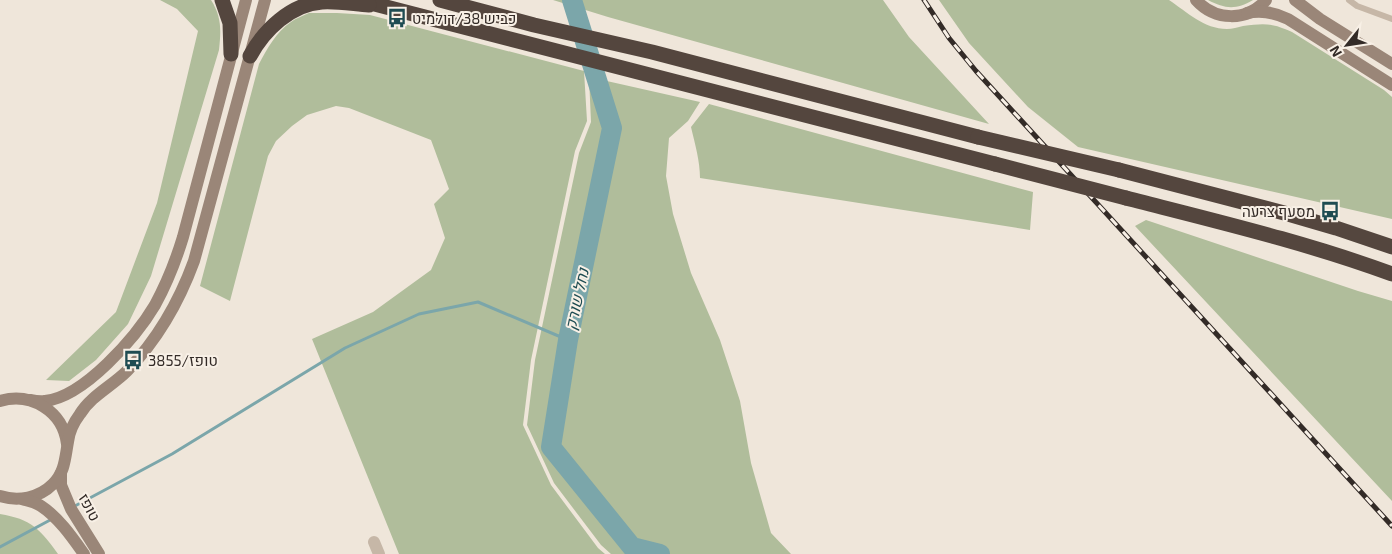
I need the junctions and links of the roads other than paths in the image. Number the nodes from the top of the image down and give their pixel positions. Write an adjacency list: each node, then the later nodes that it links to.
1 (222, 0): 13 (highway)
2 (246, 0): 13 (street)
3 (265, 0): 14 (street)
4 (359, 0): 10 (highway)
5 (440, 0): 17 (highway, bridge)
6 (1196, 0): 11 (street)
7 (1266, 0): 11 (street)
8 (1295, 0): 15 (street)
9 (1349, 0): 12 (lane)
10 (381, 6): 14 (highway); 20 (highway, bridge)
11 (1247, 13): 16 (street)
12 (1392, 19)
13 (232, 54): 24 (street)
14 (250, 56): 26 (street)
15 (1392, 64)
16 (1392, 85)
17 (1336, 228): 18 (highway); 19 (highway)
18 (1392, 236)
19 (1392, 247)
20 (1353, 260): 21 (highway); 22 (highway)
21 (1392, 274)
22 (1392, 283)
23 (0, 390): 24 (street)
24 (26, 399): 25 (street); 26 (street)
25 (0, 401)
26 (67, 454): 27 (street)
27 (61, 473): 29 (street); 32 (street, טופז)
28 (0, 496): 29 (street, טופז)
29 (19, 499): 31 (street, טופז)
30 (374, 542): 33 (street)
31 (84, 554)
32 (100, 554)
33 (379, 554)

